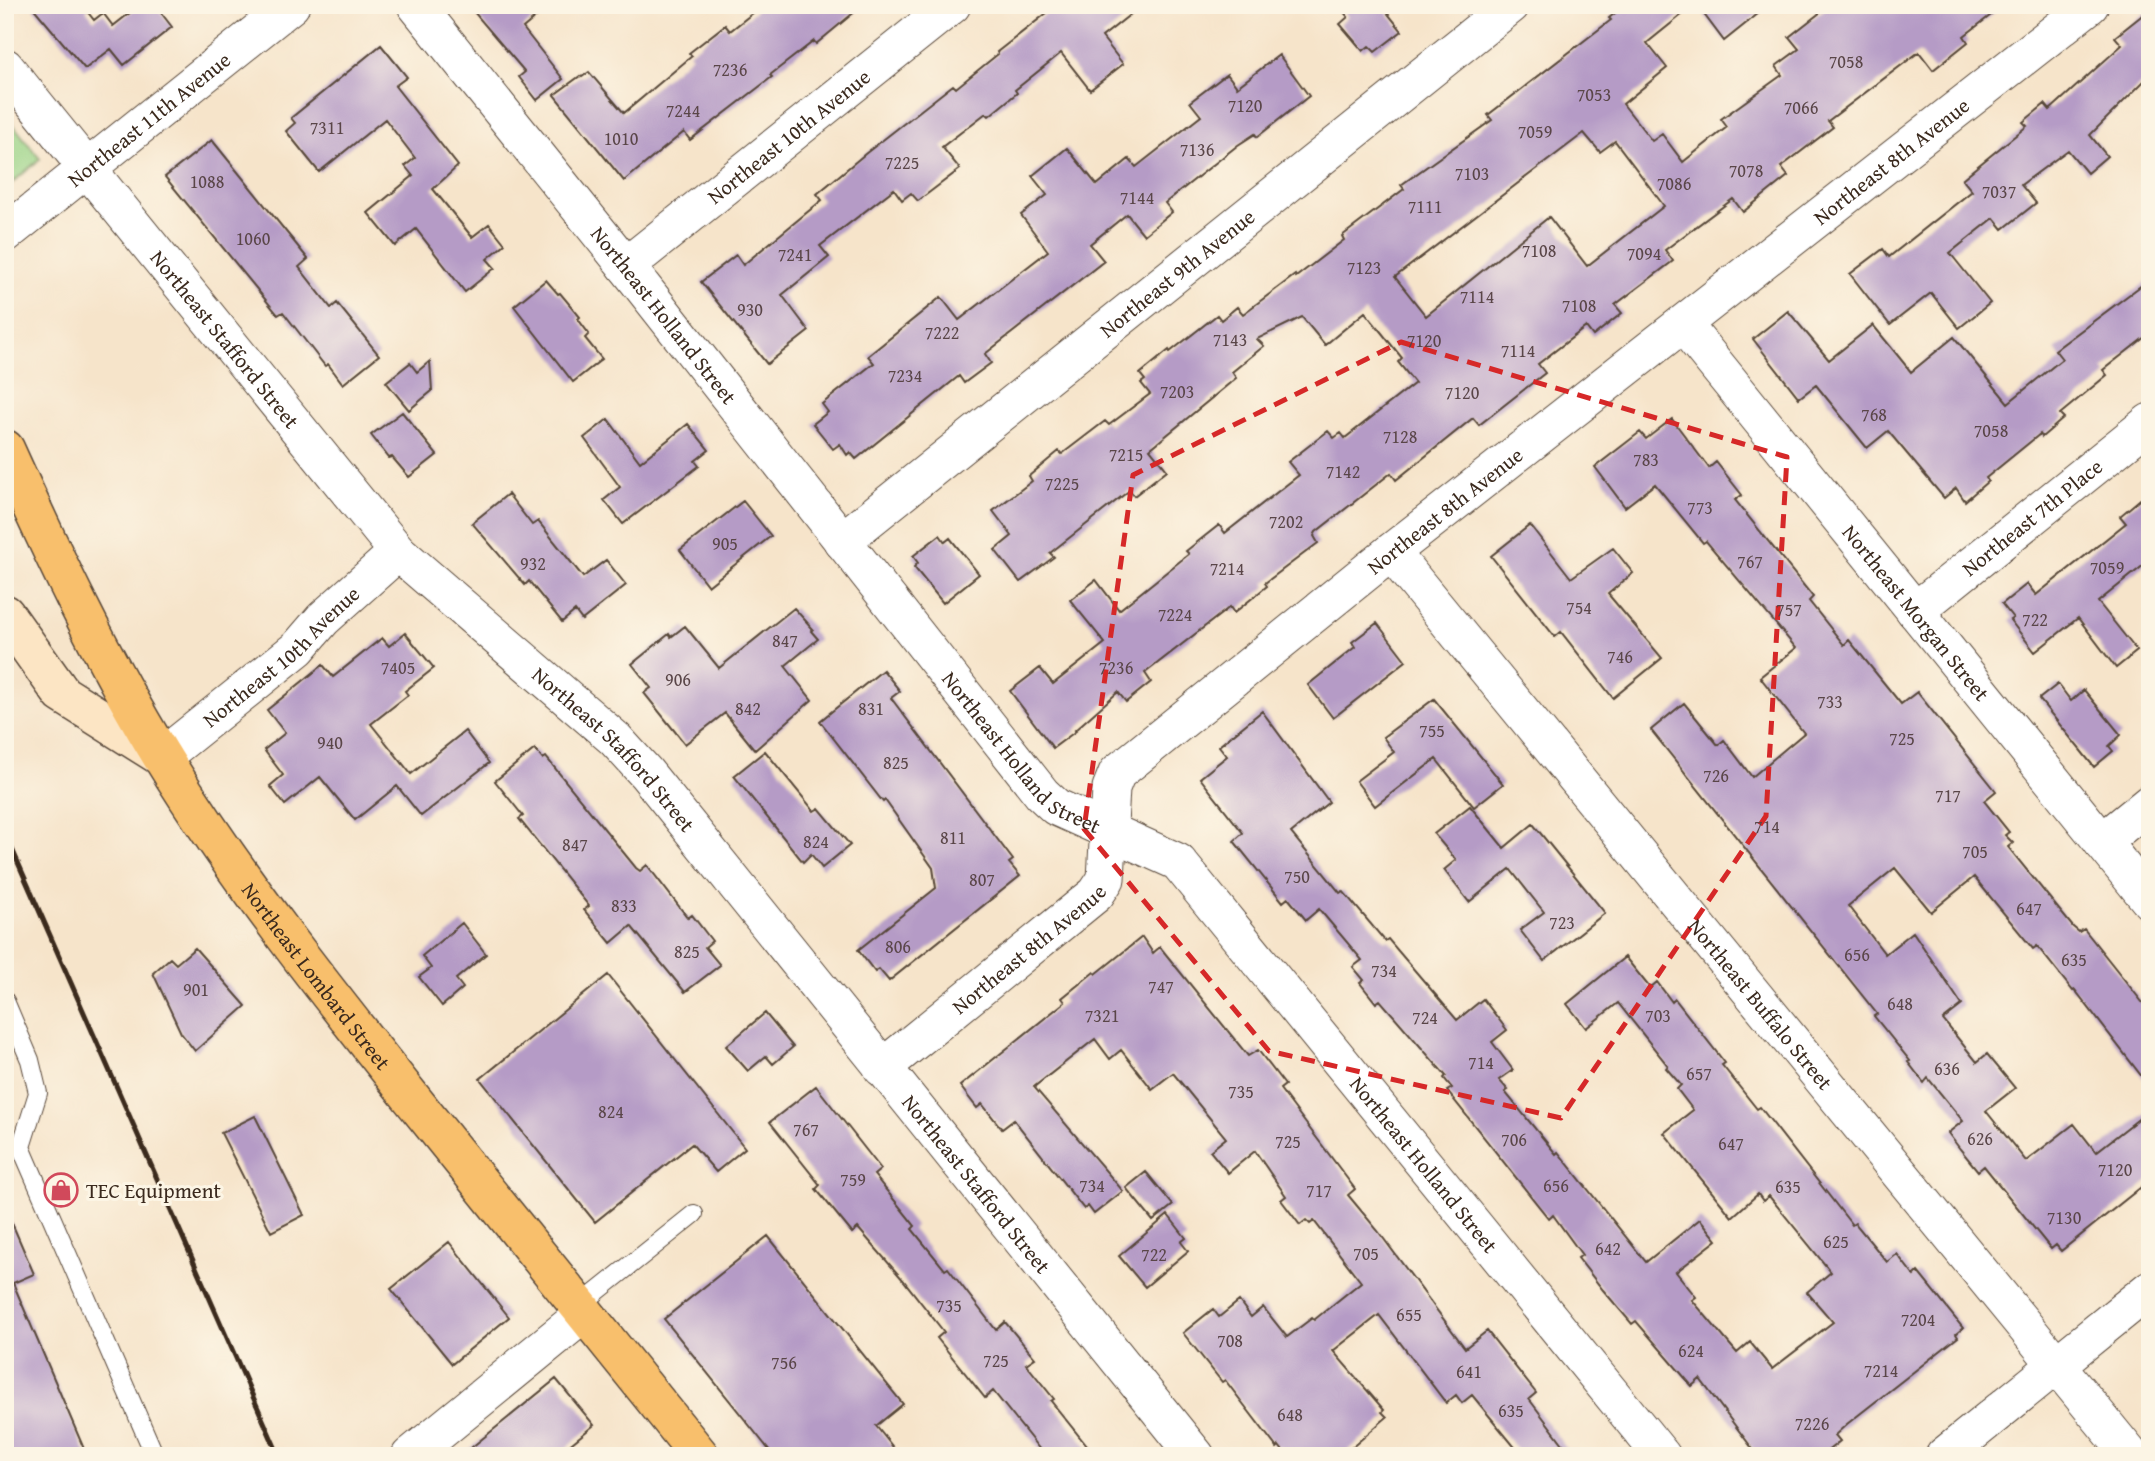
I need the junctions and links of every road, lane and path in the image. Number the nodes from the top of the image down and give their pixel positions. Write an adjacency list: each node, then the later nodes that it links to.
1 (290, 5): 7 (street, Northeast 11th Avenue)
2 (416, 5): 9 (street, Northeast Holland Street)
3 (952, 5): 9 (street, Northeast 10th Avenue)
4 (1511, 5): 13 (street, Northeast 9th Avenue)
5 (2090, 5): 10 (street, Northeast 8th Avenue)
6 (5, 67): 7 (street, Northeast Stafford Street)
7 (86, 169): 8 (street, Northeast 11th Avenue); 14 (street, Northeast Stafford Street)
8 (5, 234)
9 (626, 266): 13 (street, Northeast Holland Street)
10 (1683, 324): 15 (street, Northeast 8th Avenue); 16 (street, Northeast Morgan Street)
11 (2150, 422): 16 (street, Northeast 7th Place)
12 (5, 449): 18 (main road, Northeast Lombard Street)
13 (842, 541): 20 (street, Northeast Holland Street)
14 (398, 552): 18 (street, Northeast 10th Avenue); 24 (street, Northeast Stafford Street)
15 (1391, 552): 20 (street, Northeast 8th Avenue); 28 (street, Northeast Buffalo Street)
16 (1915, 611): 21 (street, Northeast Morgan Street)
17 (5, 614): 18 (street)
18 (162, 757): 27 (main road, Northeast Lombard Street)
19 (2150, 803): 21 (street)
20 (1109, 830): 24 (street, Northeast 8th Avenue); 33 (street, Northeast Holland Street)
21 (2102, 842): 22 (street, Northeast Morgan Street)
22 (2150, 901)
23 (5, 1001): 29 (lane)
24 (882, 1068): 32 (street, Northeast Stafford Street)
25 (694, 1214): 27 (lane)
26 (2150, 1289): 28 (street)
27 (582, 1310): 30 (street); 31 (main road, Northeast Lombard Street)
28 (2057, 1364): 34 (street); 35 (street, Northeast Buffalo Street)
29 (155, 1456)
30 (410, 1456)
31 (700, 1456)
32 (1196, 1456)
33 (1662, 1456)
34 (1944, 1456)
35 (2131, 1456)

